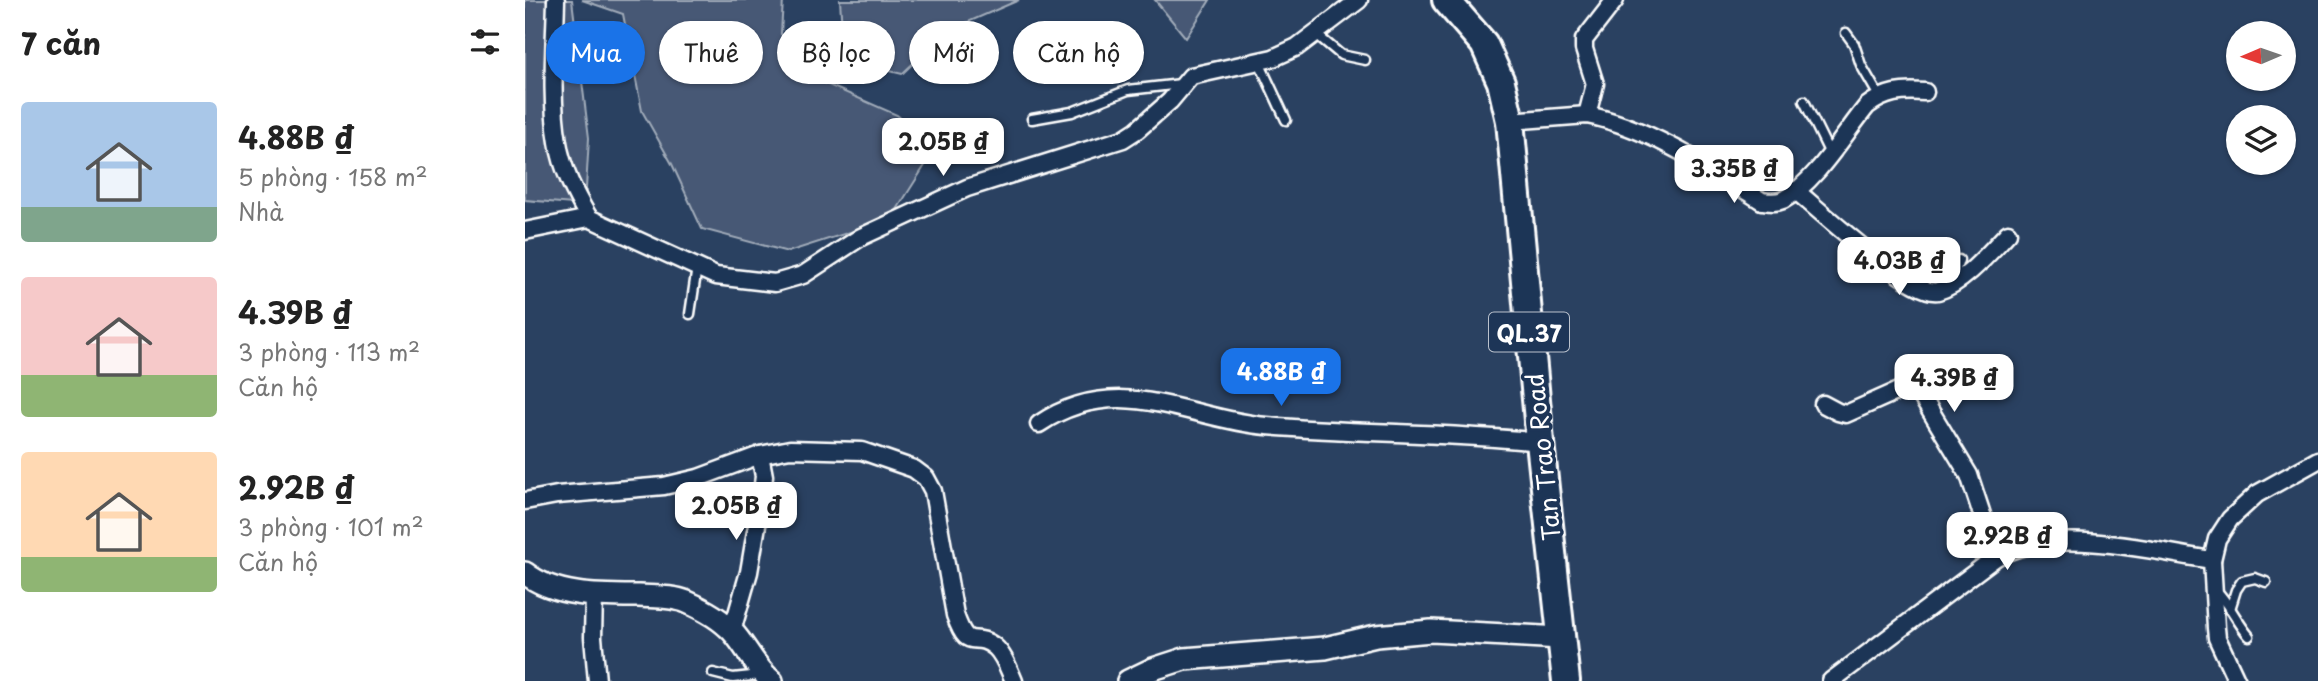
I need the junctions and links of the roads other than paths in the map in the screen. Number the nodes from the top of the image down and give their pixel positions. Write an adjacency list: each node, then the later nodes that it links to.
1 (556, 0): 19 (street)
2 (1359, 0): 6 (street)
3 (1446, 0): 16 (highway, Tan Trao Road / QL.37)
4 (1615, 0): 13 (street)
5 (1846, 33): 11 (lane)
6 (1316, 34): 7 (lane); 8 (street)
7 (1364, 60)
8 (1259, 62): 9 (street); 15 (lane)
9 (1184, 84): 14 (lane); 23 (street)
10 (1925, 92): 11 (street)
11 (1880, 98): 17 (street)
12 (1804, 100): 17 (lane)
13 (1587, 115): 16 (street); 18 (street)
14 (1032, 119)
15 (1286, 120)
16 (1510, 121): 28 (highway, Tan Trao Road / QL.37)
17 (1830, 154): 18 (street)
18 (1795, 190): 24 (street)
19 (589, 218): 20 (street); 23 (street)
20 (525, 231)
21 (2008, 233): 24 (street)
22 (1959, 260): 24 (lane)
23 (697, 267): 25 (lane)
24 (1951, 285)
25 (691, 314)
26 (1823, 404): 32 (street)
27 (1039, 424): 28 (street)
28 (1540, 442): 41 (highway, Tan Trao Road / QL.37)
29 (760, 455): 31 (street); 39 (street); 45 (street)
30 (2318, 460): 33 (street)
31 (525, 501)
32 (1996, 557): 33 (street); 48 (street)
33 (2213, 560): 36 (street)
34 (525, 574): 37 (street)
35 (2266, 582): 38 (lane)
36 (2214, 588): 38 (lane); 49 (street)
37 (594, 596): 39 (street); 44 (street)
38 (2230, 609): 40 (lane)
39 (732, 631): 43 (street)
40 (2249, 636)
41 (1561, 638): 46 (street); 47 (highway, Tan Trao Road / QL.37)
42 (713, 673): 43 (lane)
43 (768, 678)
44 (597, 681)
45 (1014, 681)
46 (1128, 681)
47 (1566, 681)
48 (1831, 681)
49 (2237, 681)

